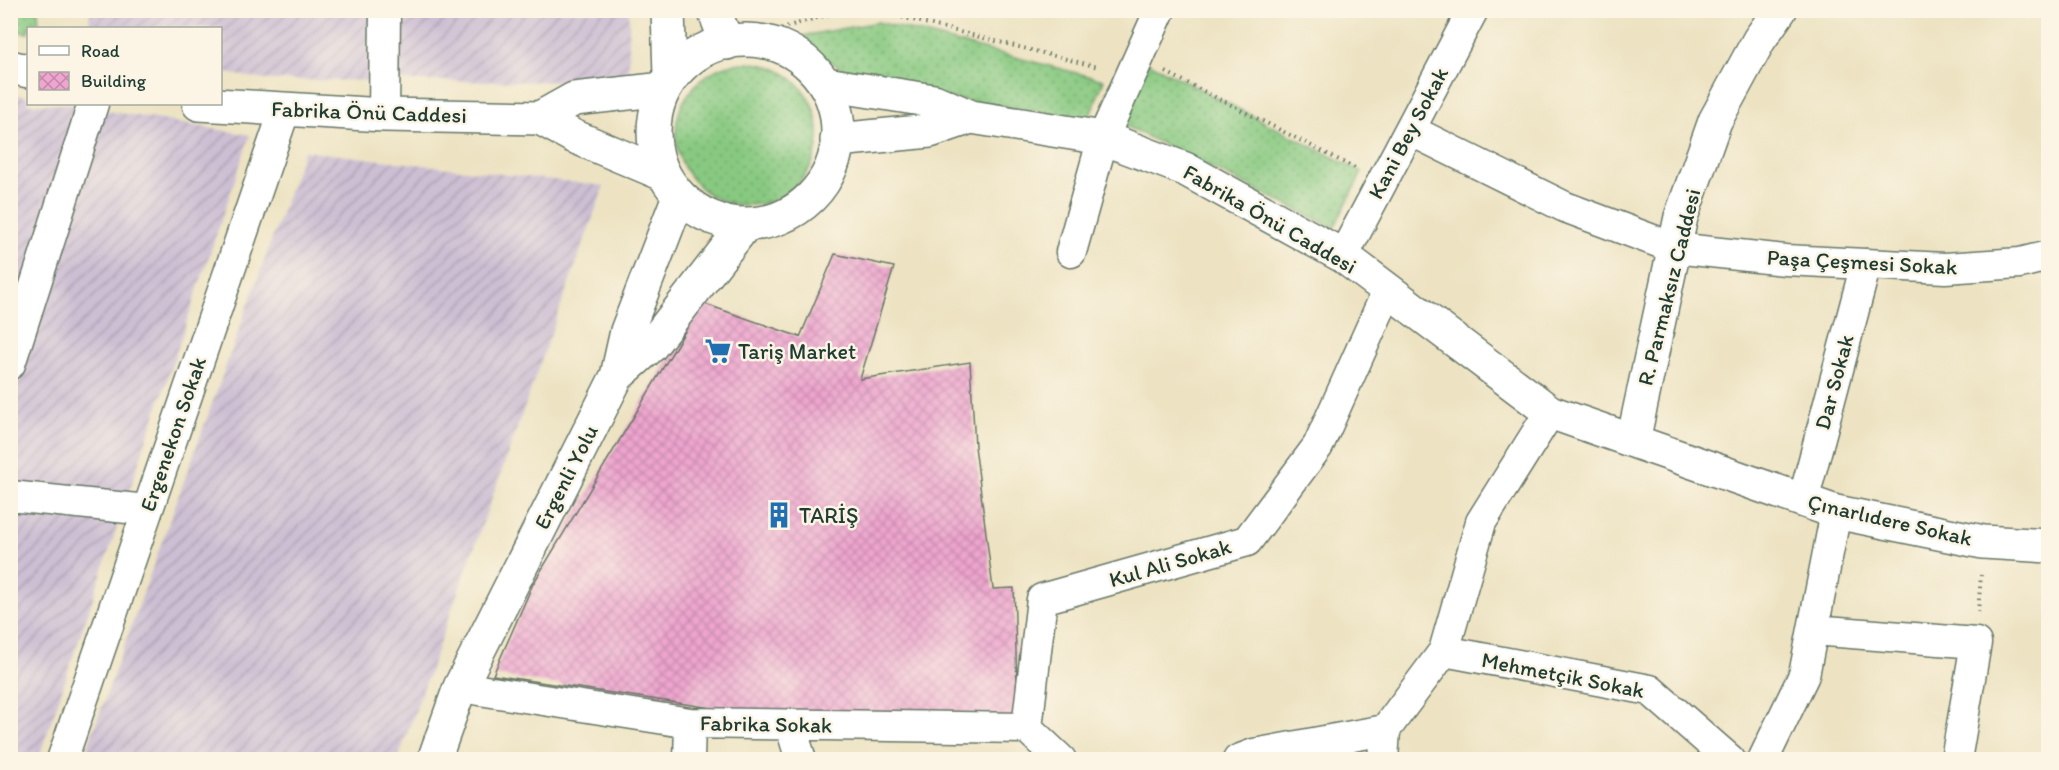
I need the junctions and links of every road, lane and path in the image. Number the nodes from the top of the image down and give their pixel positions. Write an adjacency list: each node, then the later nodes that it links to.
1 (385, 10): 18 (street)
2 (668, 10): 13 (street)
3 (714, 10): 9 (street)
4 (844, 10): 9 (path)
5 (873, 10): 10 (path)
6 (1160, 10): 10 (street)
7 (1473, 10): 21 (street, Kani Bey Sokak)
8 (1780, 10): 27 (street, R. Parmaksız Caddesi)
9 (733, 41): 13 (street); 14 (street)
10 (1135, 66): 22 (street); 24 (path)
11 (10, 67): 12 (street)
12 (27, 71)
13 (667, 83): 20 (street); 25 (street)
14 (826, 84): 19 (street, Fabrika Önü Caddesi); 23 (street)
15 (93, 105): 33 (street)
16 (213, 105): 17 (street, Fabrika Önü Caddesi)
17 (285, 110): 18 (street, Fabrika Önü Caddesi); 39 (street, Ergenekon Sokak)
18 (384, 115): 20 (street, Fabrika Önü Caddesi)
19 (971, 117): 22 (street, Fabrika Önü Caddesi); 23 (street, Fabrika Önü Caddesi)
20 (540, 118): 25 (street, Fabrika Önü Caddesi)
21 (1410, 130): 24 (street, Kani Bey Sokak); 27 (street, Paşa Çeşmesi Sokak)
22 (1103, 138): 28 (street); 29 (street, Fabrika Önü Caddesi)
23 (837, 140): 26 (street)
24 (1382, 182): 29 (street, Kani Bey Sokak)
25 (671, 185): 26 (street); 34 (street)
26 (745, 225): 34 (street, Ergenli Yolu)
27 (1674, 248): 31 (street, Paşa Çeşmesi Sokak); 36 (street, R. Parmaksız Caddesi)
28 (1071, 252)
29 (1343, 256): 32 (street, Fabrika Önü Caddesi)
30 (2049, 256): 31 (street, Paşa Çeşmesi Sokak)
31 (1866, 264): 38 (street, Dar Sokak)
32 (1388, 290): 35 (street, Fabrika Önü Caddesi); 49 (street, Kul Ali Sokak)
33 (10, 364)
34 (617, 376): 46 (street, Ergenli Yolu)
35 (1550, 412): 36 (street, Fabrika Önü Caddesi); 45 (street)
36 (1633, 441): 38 (street, Çınarlıdere Sokak)
37 (10, 496): 39 (street)
38 (1803, 501): 40 (street, Çınarlıdere Sokak)
39 (147, 510): 51 (street, Ergenekon Sokak)
40 (1836, 512): 41 (street, Çınarlıdere Sokak); 43 (street)
41 (1983, 542): 42 (street, Çınarlıdere Sokak); 44 (path)
42 (2049, 546)
43 (1814, 630): 44 (street); 59 (street)
44 (1976, 643): 60 (street)
45 (1444, 651): 50 (street); 58 (street, Mehmetçik Sokak)
46 (460, 687): 47 (street, Fabrika Sokak); 52 (street, Ergenli Yolu)
47 (690, 723): 48 (street, Fabrika Sokak); 53 (street)
48 (790, 724): 49 (street, Fabrika Sokak); 54 (street)
49 (1027, 728): 55 (street)
50 (1385, 730): 56 (street); 57 (street)
51 (62, 759)
52 (434, 759)
53 (689, 759)
54 (801, 759)
55 (1061, 759)
56 (1238, 759)
57 (1383, 759)
58 (1730, 759)
59 (1763, 759)
60 (1956, 759)

